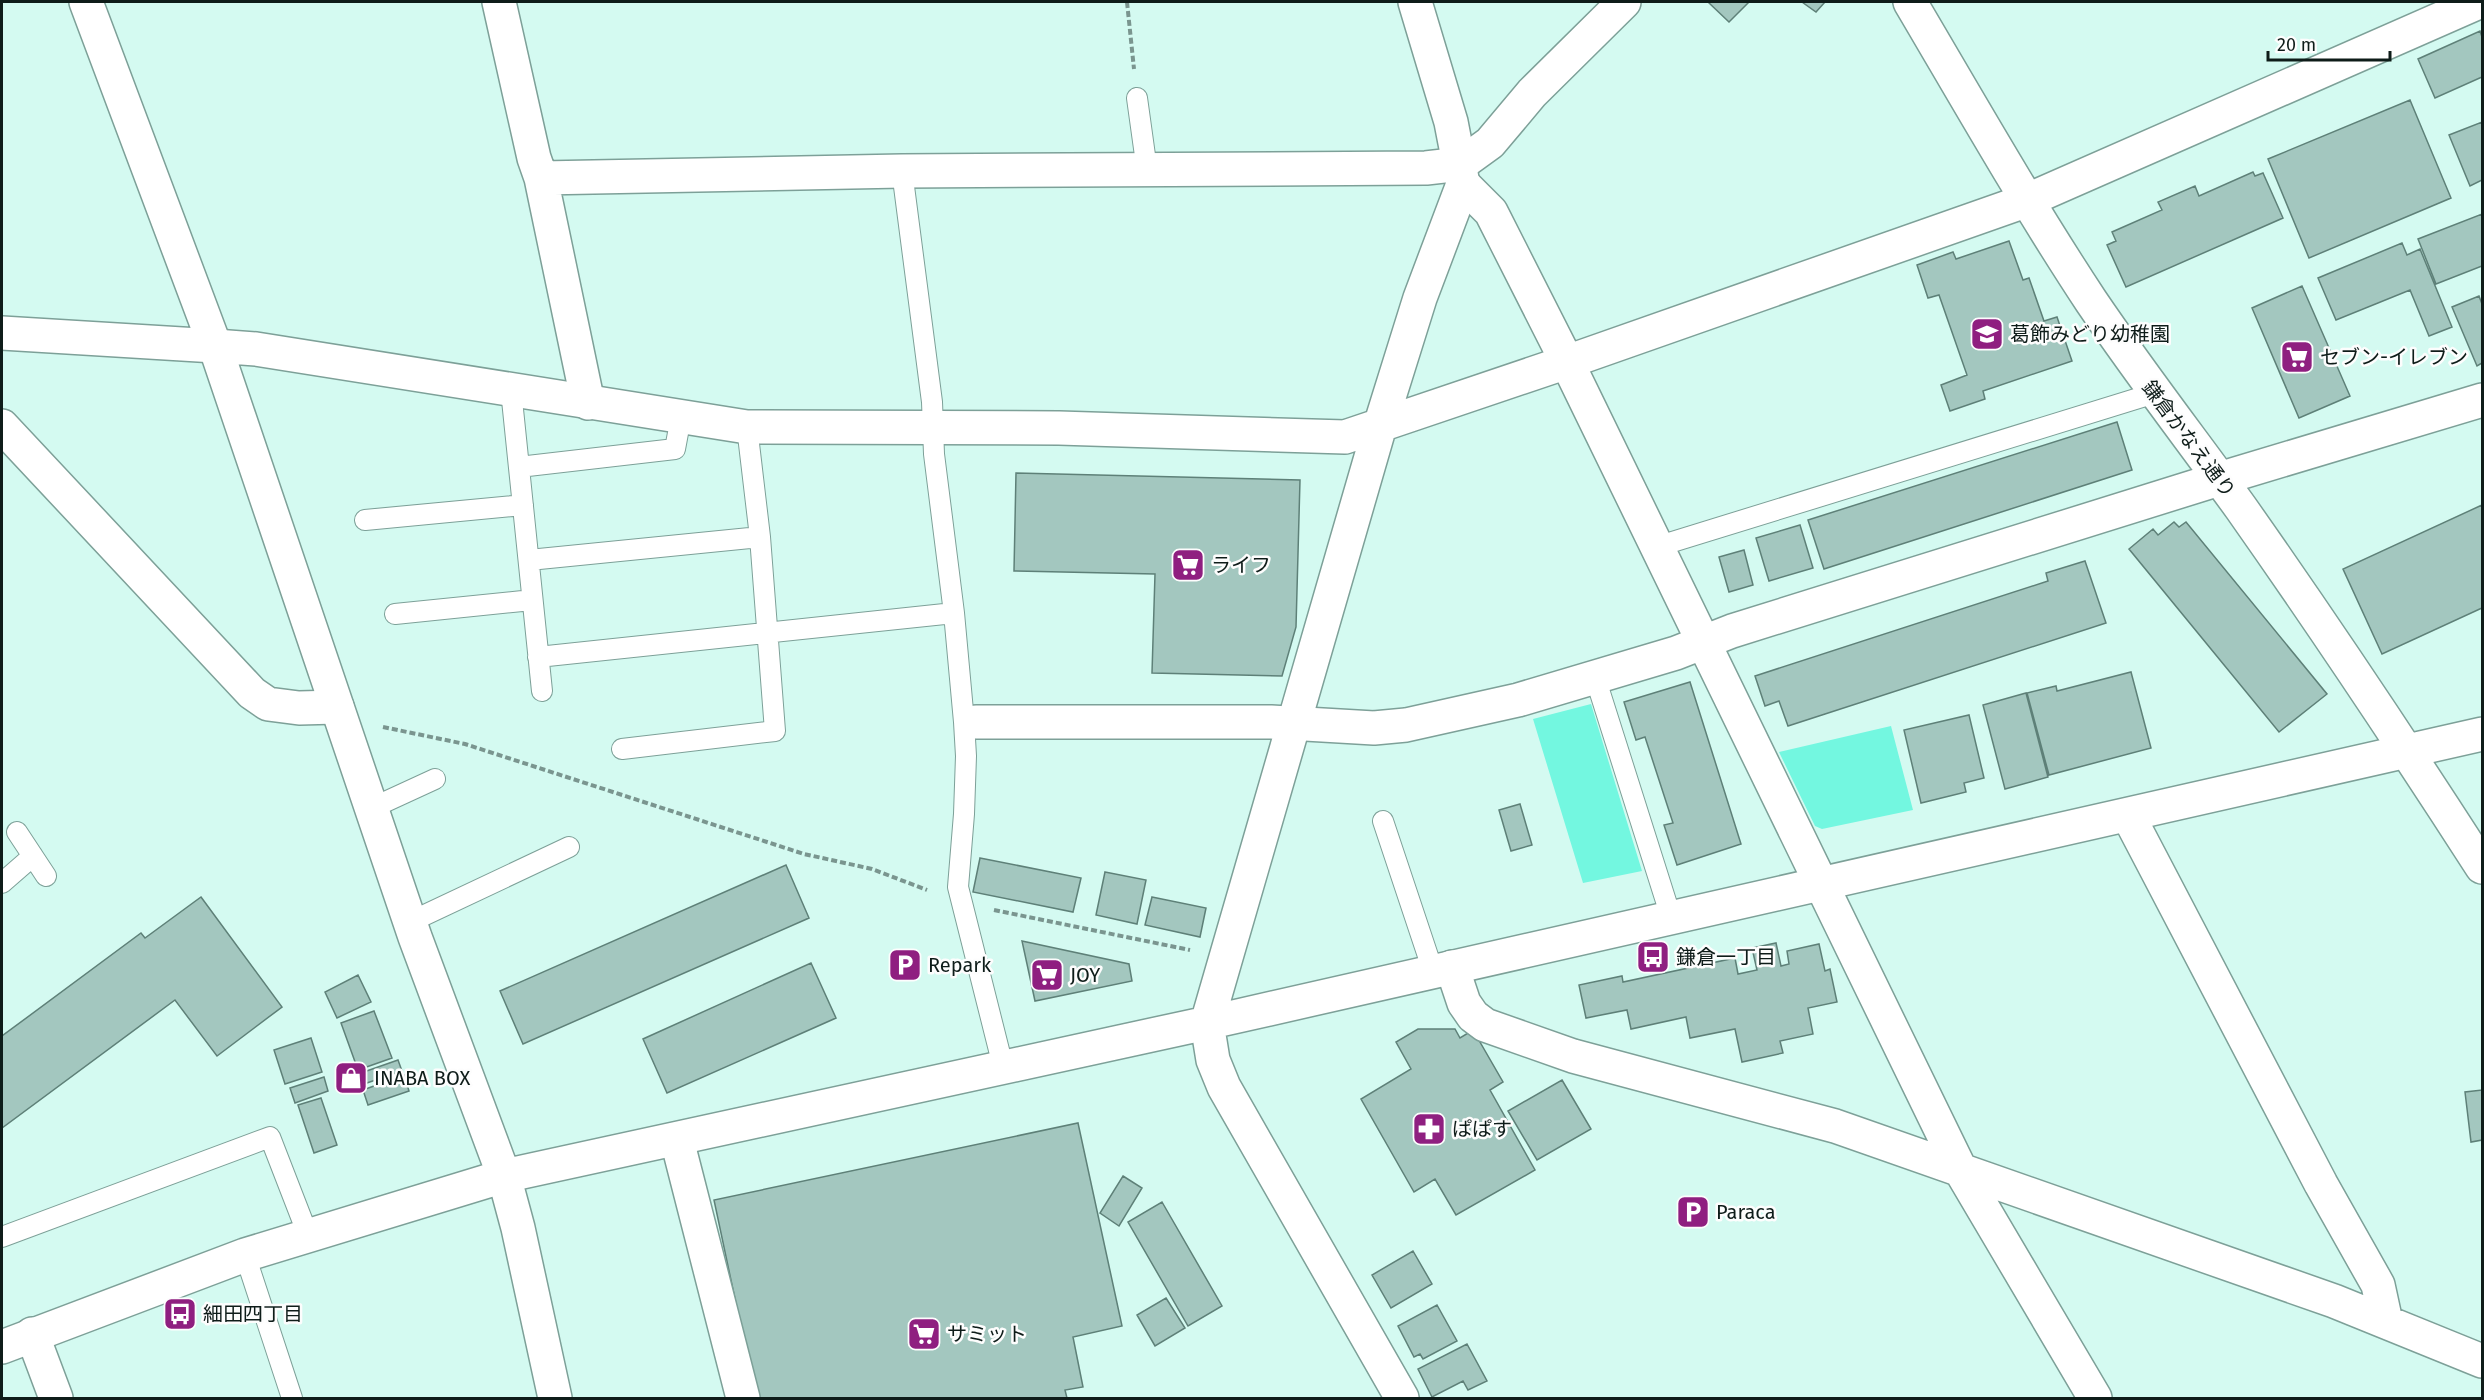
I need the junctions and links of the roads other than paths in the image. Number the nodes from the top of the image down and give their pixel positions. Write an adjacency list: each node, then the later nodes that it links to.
1 (86, 2): 14 (street)
2 (499, 2): 11 (street)
3 (1415, 2): 10 (street)
4 (1624, 2): 10 (street)
5 (1910, 2): 12 (street, 鎌倉かなえ通り)
6 (2479, 2): 12 (street)
7 (1137, 98): 8 (lane)
8 (1147, 170): 9 (street); 10 (street)
9 (902, 171): 11 (street); 24 (lane)
10 (1462, 174): 15 (street); 22 (street)
11 (541, 178): 19 (street)
12 (2028, 200): 15 (street); 17 (street, 鎌倉かなえ通り)
13 (2, 333): 14 (street)
14 (215, 346): 16 (street); 40 (street)
15 (1567, 362): 22 (street); 30 (street)
16 (511, 390): 19 (street); 25 (lane)
17 (2155, 393): 26 (street, 鎌倉かなえ通り); 30 (lane)
18 (2482, 400): 26 (street)
19 (588, 403): 20 (street)
20 (681, 417): 23 (street); 25 (lane)
21 (2, 426): 40 (street)
22 (1380, 426): 24 (street); 42 (street)
23 (747, 427): 24 (street); 29 (lane)
24 (934, 428): 33 (lane)
25 (519, 467): 27 (lane)
26 (2219, 479): 36 (street); 45 (street, 鎌倉かなえ通り)
27 (523, 505): 28 (lane); 31 (lane)
28 (365, 520)
29 (760, 537): 31 (lane); 35 (lane)
30 (1656, 547): 36 (street)
31 (529, 560): 32 (lane)
32 (532, 600): 34 (lane); 37 (lane)
33 (954, 613): 35 (lane); 41 (lane)
34 (395, 614)
35 (768, 633): 37 (lane); 44 (lane)
36 (1703, 644): 38 (street); 56 (street)
37 (538, 657): 39 (lane)
38 (1595, 677): 42 (street); 57 (lane)
39 (542, 691)
40 (337, 706): 47 (street)
41 (970, 722): 42 (street); 61 (lane)
42 (1294, 724): 60 (street)
43 (2482, 734): 45 (street)
44 (622, 749)
45 (2407, 751): 48 (street); 53 (street, 鎌倉かなえ通り)
46 (435, 779): 47 (lane)
47 (372, 808): 58 (street)
48 (2128, 815): 56 (street); 68 (street)
49 (1383, 822): 59 (lane)
50 (17, 832): 52 (lane)
51 (569, 847): 58 (lane)
52 (33, 856): 54 (lane); 55 (lane)
53 (2482, 867)
54 (46, 876)
55 (2, 883)
56 (1821, 883): 57 (street); 63 (street)
57 (1671, 917): 59 (street)
58 (410, 922): 64 (street)
59 (1442, 969): 60 (street); 63 (street)
60 (1207, 1023): 61 (street); 76 (street)
61 (1004, 1066): 62 (street)
62 (677, 1140): 64 (street); 75 (street)
63 (1961, 1171): 68 (street); 77 (street)
64 (504, 1176): 65 (street); 74 (street)
65 (308, 1235): 66 (lane); 67 (street)
66 (2, 1237)
67 (245, 1255): 69 (street); 73 (lane)
68 (2386, 1322): 71 (street)
69 (32, 1334): 70 (street); 72 (street)
70 (2, 1346)
71 (2482, 1361)
72 (56, 1398)
73 (292, 1398)
74 (555, 1398)
75 (743, 1398)
76 (1402, 1398)
77 (2095, 1398)

